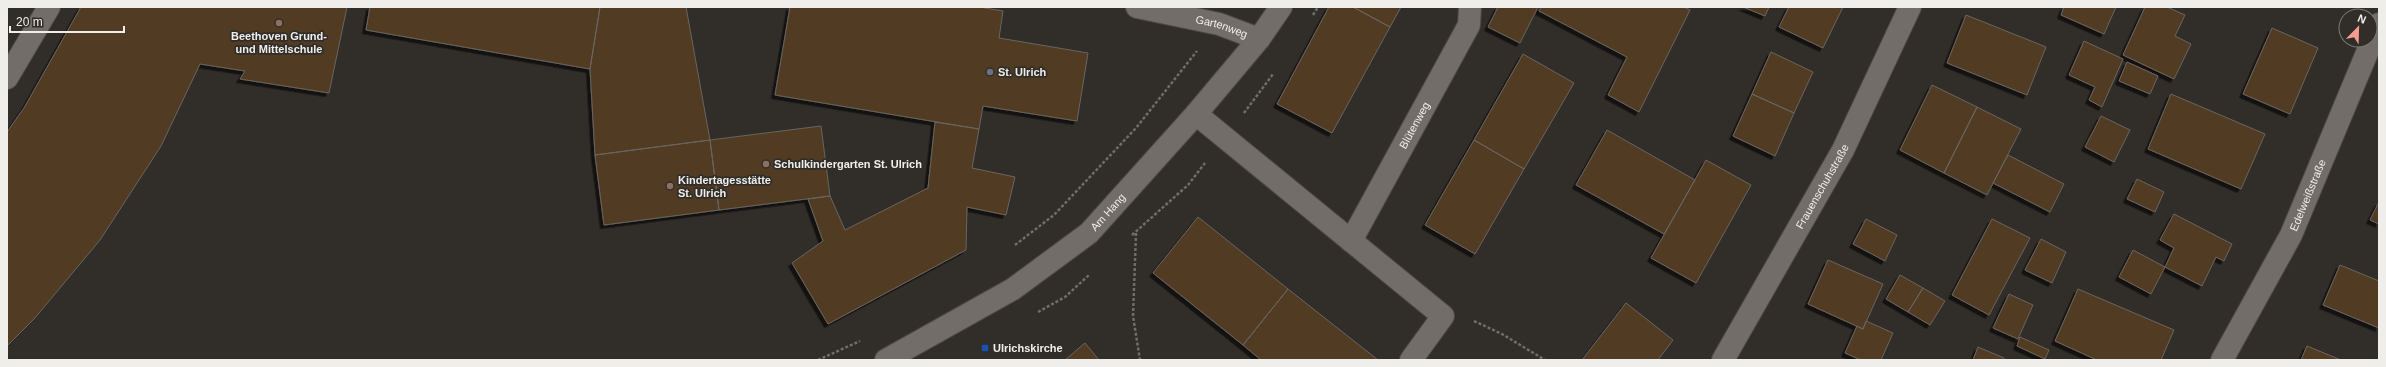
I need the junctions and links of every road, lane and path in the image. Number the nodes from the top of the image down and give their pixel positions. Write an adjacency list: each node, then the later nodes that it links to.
1 (49, 7): 9 (street)
2 (1137, 7): 6 (street, Gartenweg)
3 (1281, 7): 8 (street, Am Hang)
4 (1470, 7): 12 (street, Blütenweg)
5 (1910, 7): 21 (street, Frauenschuhstraße)
6 (1219, 24): 8 (street, Gartenweg); 13 (path)
7 (2379, 24): 22 (street, Edelweißstraße)
8 (1259, 39): 10 (street, Am Hang)
9 (7, 78)
10 (1196, 114): 12 (street); 17 (street, Am Hang)
11 (1136, 232): 18 (path)
12 (1351, 241): 14 (street)
13 (1012, 248)
14 (1443, 316): 19 (street); 20 (path)
15 (864, 339): 16 (path)
16 (818, 360)
17 (886, 360)
18 (1140, 360)
19 (1411, 360)
20 (1545, 360)
21 (1723, 360)
22 (2222, 360)

